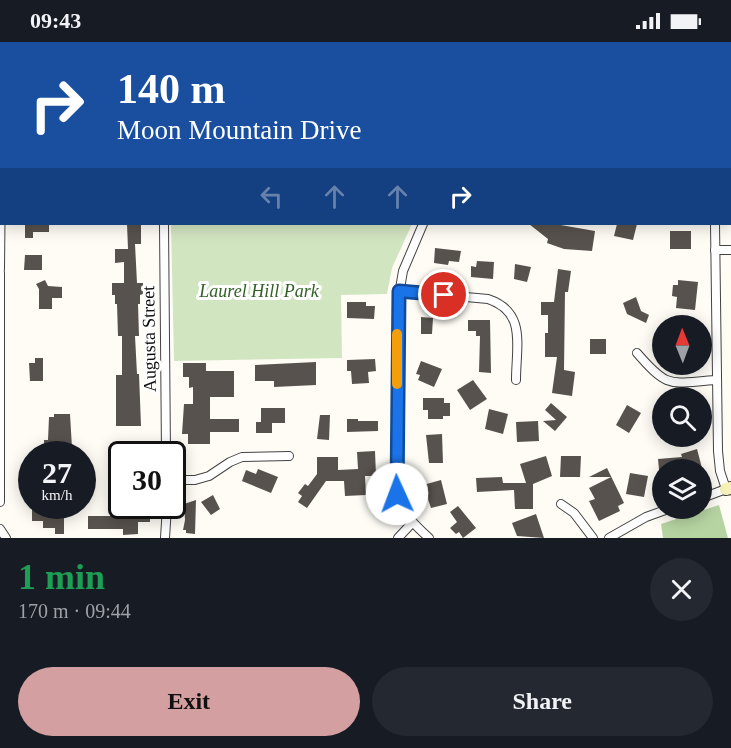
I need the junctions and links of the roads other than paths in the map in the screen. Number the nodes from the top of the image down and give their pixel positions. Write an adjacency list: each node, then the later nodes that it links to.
1 (0, 225): 7 (street)
2 (164, 225): 12 (street, Augusta Street)
3 (423, 225): 8 (street)
4 (715, 225): 5 (street)
5 (715, 250): 6 (street); 11 (street)
6 (731, 250)
7 (0, 271): 17 (street)
8 (399, 291): 10 (street); 21 (street)
9 (637, 353): 11 (street)
10 (516, 380)
11 (716, 380): 15 (street)
12 (166, 441)
13 (289, 456): 14 (street)
14 (186, 480)
15 (729, 488): 16 (street)
16 (712, 494)
17 (0, 502)
18 (561, 504): 27 (street)
19 (652, 515): 28 (street)
20 (166, 519): 24 (street)
21 (412, 523): 25 (street); 26 (street)
22 (0, 529): 23 (street)
23 (6, 538)
24 (165, 538)
25 (398, 538)
26 (429, 538)
27 (593, 538)
28 (609, 538)

